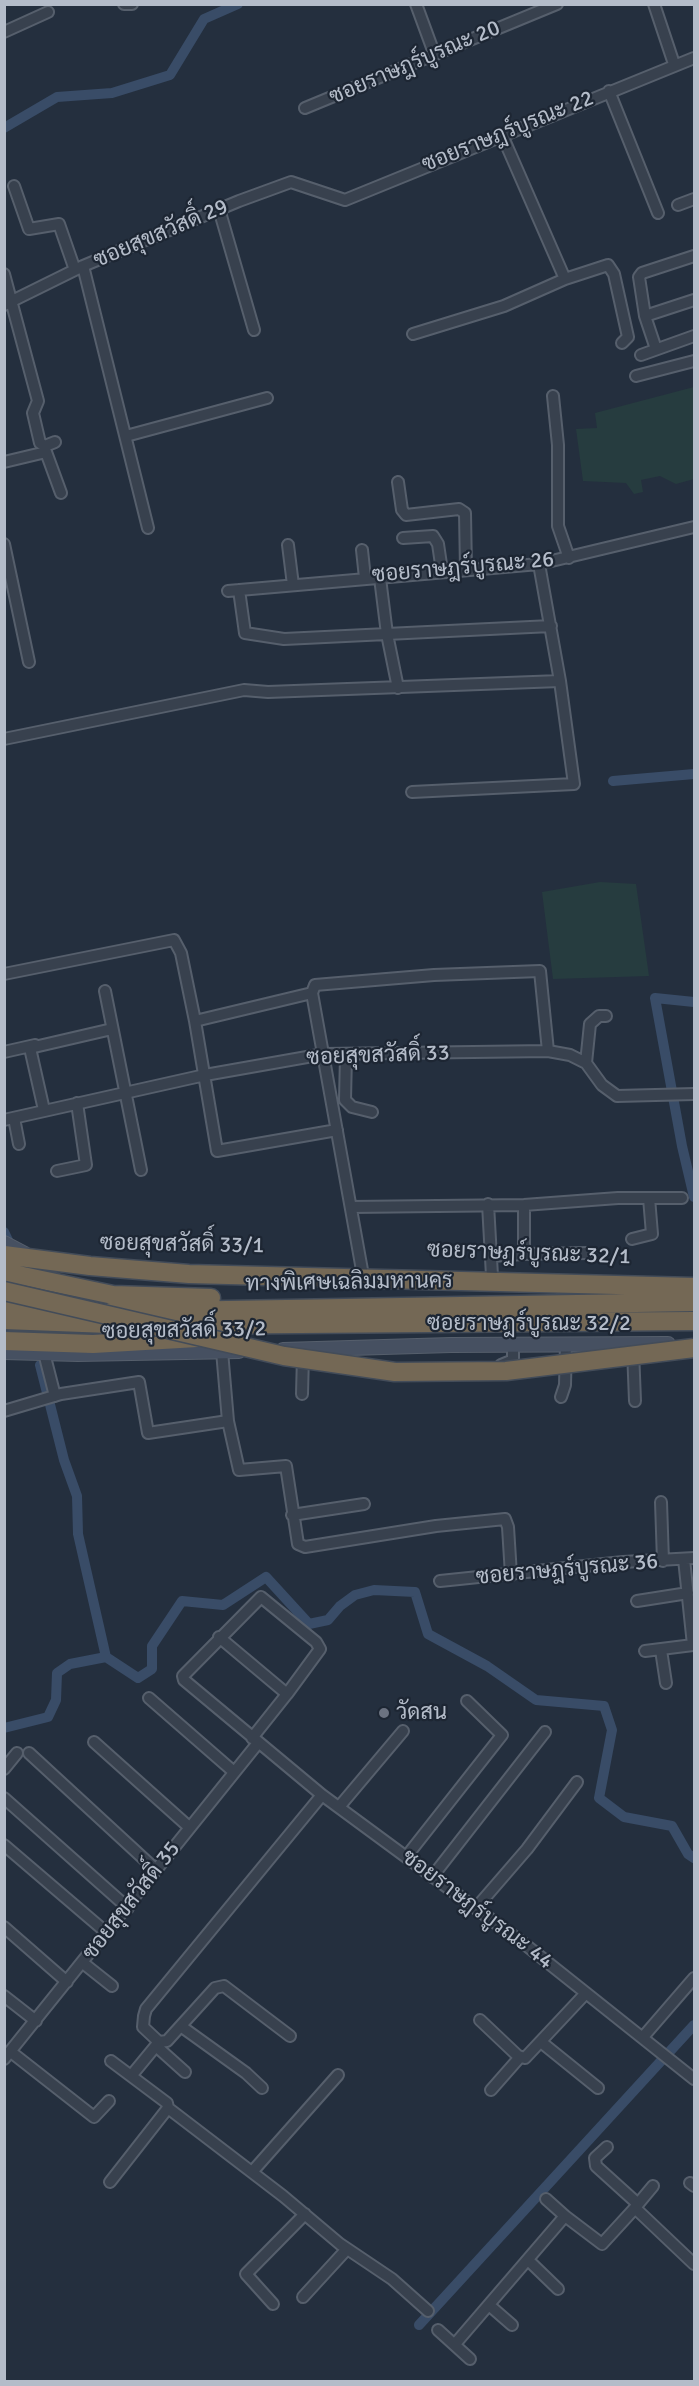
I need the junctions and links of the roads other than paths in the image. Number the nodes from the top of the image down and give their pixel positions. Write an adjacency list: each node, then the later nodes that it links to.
1 (124, 4): 2 (street)
2 (132, 4)
3 (416, 4): 8 (street)
4 (557, 4): 8 (street, ซอยราษฎร์บูรณะ 20)
5 (654, 4): 10 (street)
6 (48, 12): 7 (street)
7 (4, 32)
8 (434, 53): 12 (street, ซอยราษฎร์บูรณะ 20)
9 (694, 58): 10 (street, ซอยราษฎร์บูรณะ 22)
10 (674, 64): 11 (street, ซอยราษฎร์บูรณะ 22)
11 (609, 91): 13 (street, ซอยราษฎร์บูรณะ 22); 19 (street)
12 (305, 108)
13 (502, 135): 15 (street, ซอยราษฎร์บูรณะ 22); 23 (street)
14 (14, 186): 21 (street)
15 (321, 192): 18 (street, ซอยสุขสวัสดิ์ 29)
16 (694, 199): 17 (street)
17 (678, 205)
18 (219, 209): 21 (street, ซอยสุขสวัสดิ์ 29); 27 (street)
19 (658, 213)
20 (694, 256): 26 (street)
21 (79, 268): 25 (street, ซอยสุขสวัสดิ์ 29); 37 (street)
22 (4, 274): 25 (street)
23 (565, 279): 28 (street); 30 (street)
24 (694, 300): 26 (street)
25 (8, 303): 38 (street)
26 (645, 316): 31 (street)
27 (254, 330)
28 (412, 333)
29 (694, 336): 31 (street)
30 (622, 343)
31 (656, 349): 32 (street)
32 (641, 355)
33 (694, 361): 34 (street)
34 (636, 376)
35 (553, 396): 48 (street)
36 (267, 398): 37 (street)
37 (126, 436): 43 (street)
38 (55, 442)
39 (4, 462): 41 (street)
40 (398, 482): 50 (street)
41 (61, 493)
42 (694, 527): 48 (street, ซอยราษฎร์บูรณะ 26)
43 (148, 528)
44 (403, 538): 51 (street)
45 (4, 544): 57 (street)
46 (288, 545): 54 (street)
47 (362, 550): 52 (street)
48 (569, 558): 49 (street, ซอยราษฎร์บูรณะ 26)
49 (539, 564): 50 (street, ซอยราษฎร์บูรณะ 26); 55 (street)
50 (466, 570): 51 (street, ซอยราษฎร์บูรณะ 26)
51 (442, 571): 53 (street, ซอยราษฎร์บูรณะ 26)
52 (365, 578): 53 (street, ซอยราษฎร์บูรณะ 26); 54 (street, ซอยราษฎร์บูรณะ 26)
53 (380, 578): 56 (street)
54 (293, 585): 56 (street, ซอยราษฎร์บูรณะ 26)
55 (551, 626): 56 (street); 58 (street)
56 (387, 634): 59 (street)
57 (29, 662)
58 (560, 681): 59 (street); 61 (street)
59 (398, 688): 60 (street)
60 (4, 739)
61 (412, 792)
62 (4, 974): 66 (street)
63 (105, 991): 67 (street)
64 (312, 993): 66 (street); 69 (street); 71 (street)
65 (606, 1016): 73 (street)
66 (195, 1021): 74 (street)
67 (112, 1029): 68 (street); 75 (street)
68 (35, 1045): 70 (street); 78 (street)
69 (549, 1051): 72 (street, ซอยสุขสวัสดิ์ 33); 73 (street, ซอยสุขสวัสดิ์ 33)
70 (4, 1052)
71 (324, 1054): 72 (street, ซอยสุขสวัสดิ์ 33); 74 (street, ซอยสุขสวัสดิ์ 33); 81 (street)
72 (346, 1055): 79 (street)
73 (586, 1063): 76 (street)
74 (205, 1076): 75 (street, ซอยสุขสวัสดิ์ 33); 81 (street)
75 (125, 1092): 77 (street, ซอยสุขสวัสดิ์ 33); 83 (street)
76 (690, 1093)
77 (77, 1103): 78 (street, ซอยสุขสวัสดิ์ 33); 84 (street)
78 (44, 1110): 80 (street, ซอยสุขสวัสดิ์ 33)
79 (372, 1112)
80 (9, 1119): 82 (street)
81 (337, 1130): 89 (street)
82 (19, 1144)
83 (141, 1170)
84 (57, 1171)
85 (649, 1198): 86 (street); 88 (street); 90 (street)
86 (682, 1198)
87 (485, 1204): 88 (street); 89 (street); 94 (street); 97 (street)
88 (524, 1205): 93 (street)
89 (351, 1207): 95 (street)
90 (632, 1239)
91 (7, 1248): 95 (street, ซอยสุขสวัสดิ์ 33/1); 99 (highway)
92 (590, 1253): 93 (street)
93 (524, 1254): 94 (street)
94 (491, 1256): 97 (street)
95 (362, 1270): 97 (street, ซอยราษฎร์บูรณะ 32/1)
96 (4, 1272): 103 (highway)
97 (489, 1276): 98 (street, ซอยราษฎร์บูรณะ 32/1)
98 (694, 1280)
99 (694, 1287)
100 (4, 1291): 112 (highway, bridge)
101 (694, 1302): 103 (highway, ทางพิเศษเฉลิมมหานคร)
102 (4, 1306): 104 (highway, ทางพิเศษเฉลิมมหานคร, bridge)
103 (281, 1308): 104 (highway, ทางพิเศษเฉลิมมหานคร)
104 (134, 1318): 105 (highway, ทางพิเศษเฉลิมมหานคร); 107 (highway, ทางพิเศษเฉลิมมหานคร)
105 (4, 1320)
106 (694, 1322): 107 (highway, ทางพิเศษเฉลิมมหานคร)
107 (318, 1326): 108 (highway)
108 (4, 1341)
109 (513, 1344): 110 (street, ซอยราษฎร์บูรณะ 32/2); 113 (street, ซอยราษฎร์บูรณะ 32/2); 118 (street)
110 (566, 1344): 111 (street, ซอยราษฎร์บูรณะ 32/2); 120 (street)
111 (632, 1344): 112 (street, ซอยราษฎร์บูรณะ 32/2); 122 (street)
112 (694, 1346)
113 (363, 1347): 114 (street, ซอยสุขสวัสดิ์ 33/2)
114 (303, 1349): 115 (street, ซอยสุขสวัสดิ์ 33/2); 119 (street)
115 (222, 1351): 117 (street, ซอยสุขสวัสดิ์ 33/2); 124 (street)
116 (4, 1352): 117 (street, ซอยสุขสวัสดิ์ 33/2)
117 (44, 1353): 121 (street)
118 (477, 1368)
119 (302, 1394)
120 (561, 1396)
121 (51, 1398): 123 (street); 124 (street)
122 (635, 1401)
123 (4, 1411)
124 (228, 1421): 127 (street)
125 (661, 1502): 129 (street)
126 (364, 1504): 127 (street)
127 (292, 1515): 130 (street)
128 (689, 1559): 129 (street, ซอยราษฎร์บูรณะ 36); 132 (street)
129 (663, 1561): 130 (street, ซอยราษฎร์บูรณะ 36)
130 (511, 1575): 131 (street, ซอยราษฎร์บูรณะ 36)
131 (440, 1581)
132 (690, 1590): 133 (street); 135 (street)
133 (637, 1601)
134 (219, 1637): 138 (street); 138 (street, ซอยสุขสวัสดิ์ 35); 143 (street, ซอยราษฎร์บูรณะ 44)
135 (661, 1650): 136 (street); 137 (street)
136 (645, 1651)
137 (666, 1683)
138 (287, 1695): 143 (street, ซอยสุขสวัสดิ์ 35)
139 (149, 1698): 148 (street)
140 (467, 1701): 155 (street)
141 (403, 1731): 152 (street)
142 (545, 1732): 157 (street)
143 (255, 1740): 148 (street, ซอยสุขสวัสดิ์ 35); 150 (street, ซอยราษฎร์บูรณะ 44)
144 (94, 1742): 153 (street)
145 (29, 1753): 156 (street)
146 (17, 1754): 147 (street)
147 (4, 1769)
148 (234, 1772): 153 (street, ซอยสุขสวัสดิ์ 35)
149 (577, 1782): 159 (street)
150 (322, 1795): 152 (street, ซอยราษฎร์บูรณะ 44); 174 (street)
151 (4, 1798): 158 (street)
152 (339, 1807): 155 (street, ซอยราษฎร์บูรณะ 44)
153 (189, 1827): 156 (street, ซอยสุขสวัสดิ์ 35)
154 (4, 1845): 161 (street)
155 (406, 1857): 157 (street, ซอยราษฎร์บูรณะ 44)
156 (156, 1870): 158 (street, ซอยสุขสวัสดิ์ 35)
157 (432, 1877): 159 (street, ซอยราษฎร์บูรณะ 44)
158 (128, 1908): 161 (street, ซอยสุขสวัสดิ์ 35)
159 (476, 1908): 166 (street, ซอยราษฎร์บูรณะ 44)
160 (4, 1927): 164 (street)
161 (107, 1933): 162 (street, ซอยสุขสวัสดิ์ 35)
162 (83, 1963): 164 (street, ซอยสุขสวัสดิ์ 35); 165 (street)
163 (694, 1978): 172 (street)
164 (68, 1982): 169 (street, ซอยสุขสวัสดิ์ 35)
165 (112, 1986)
166 (586, 1993): 172 (street, ซอยราษฎร์บูรณะ 44); 173 (street)
167 (4, 1996): 169 (street)
168 (480, 2020): 176 (street)
169 (36, 2021): 175 (street, ซอยสุขสวัสดิ์ 35)
170 (182, 2027): 171 (street); 174 (street); 182 (street)
171 (290, 2036)
172 (643, 2037): 181 (street, ซอยราษฎร์บูรณะ 44)
173 (541, 2042): 176 (street); 183 (street)
174 (157, 2044): 178 (street); 179 (street)
175 (8, 2055): 185 (street)
176 (520, 2057): 184 (street)
177 (111, 2061): 179 (street)
178 (185, 2072)
179 (131, 2076): 186 (street)
180 (338, 2076): 188 (street)
181 (694, 2079)
182 (262, 2088)
183 (598, 2088)
184 (491, 2090)
185 (109, 2101)
186 (168, 2108): 188 (street); 189 (street)
187 (607, 2147): 192 (street)
188 (252, 2172): 193 (street)
189 (110, 2182)
190 (653, 2186): 192 (street)
191 (546, 2199): 194 (street)
192 (636, 2206): 194 (street); 197 (street)
193 (305, 2214): 195 (street); 200 (street)
194 (565, 2216): 196 (street)
195 (347, 2249): 199 (street); 202 (street)
196 (528, 2260): 198 (street); 201 (street)
197 (694, 2264)
198 (558, 2289)
199 (303, 2296)
200 (273, 2304)
201 (489, 2305): 203 (street); 205 (street)
202 (428, 2311)
203 (513, 2325)
204 (438, 2330): 205 (street)
205 (455, 2344): 206 (street)
206 (470, 2359)

